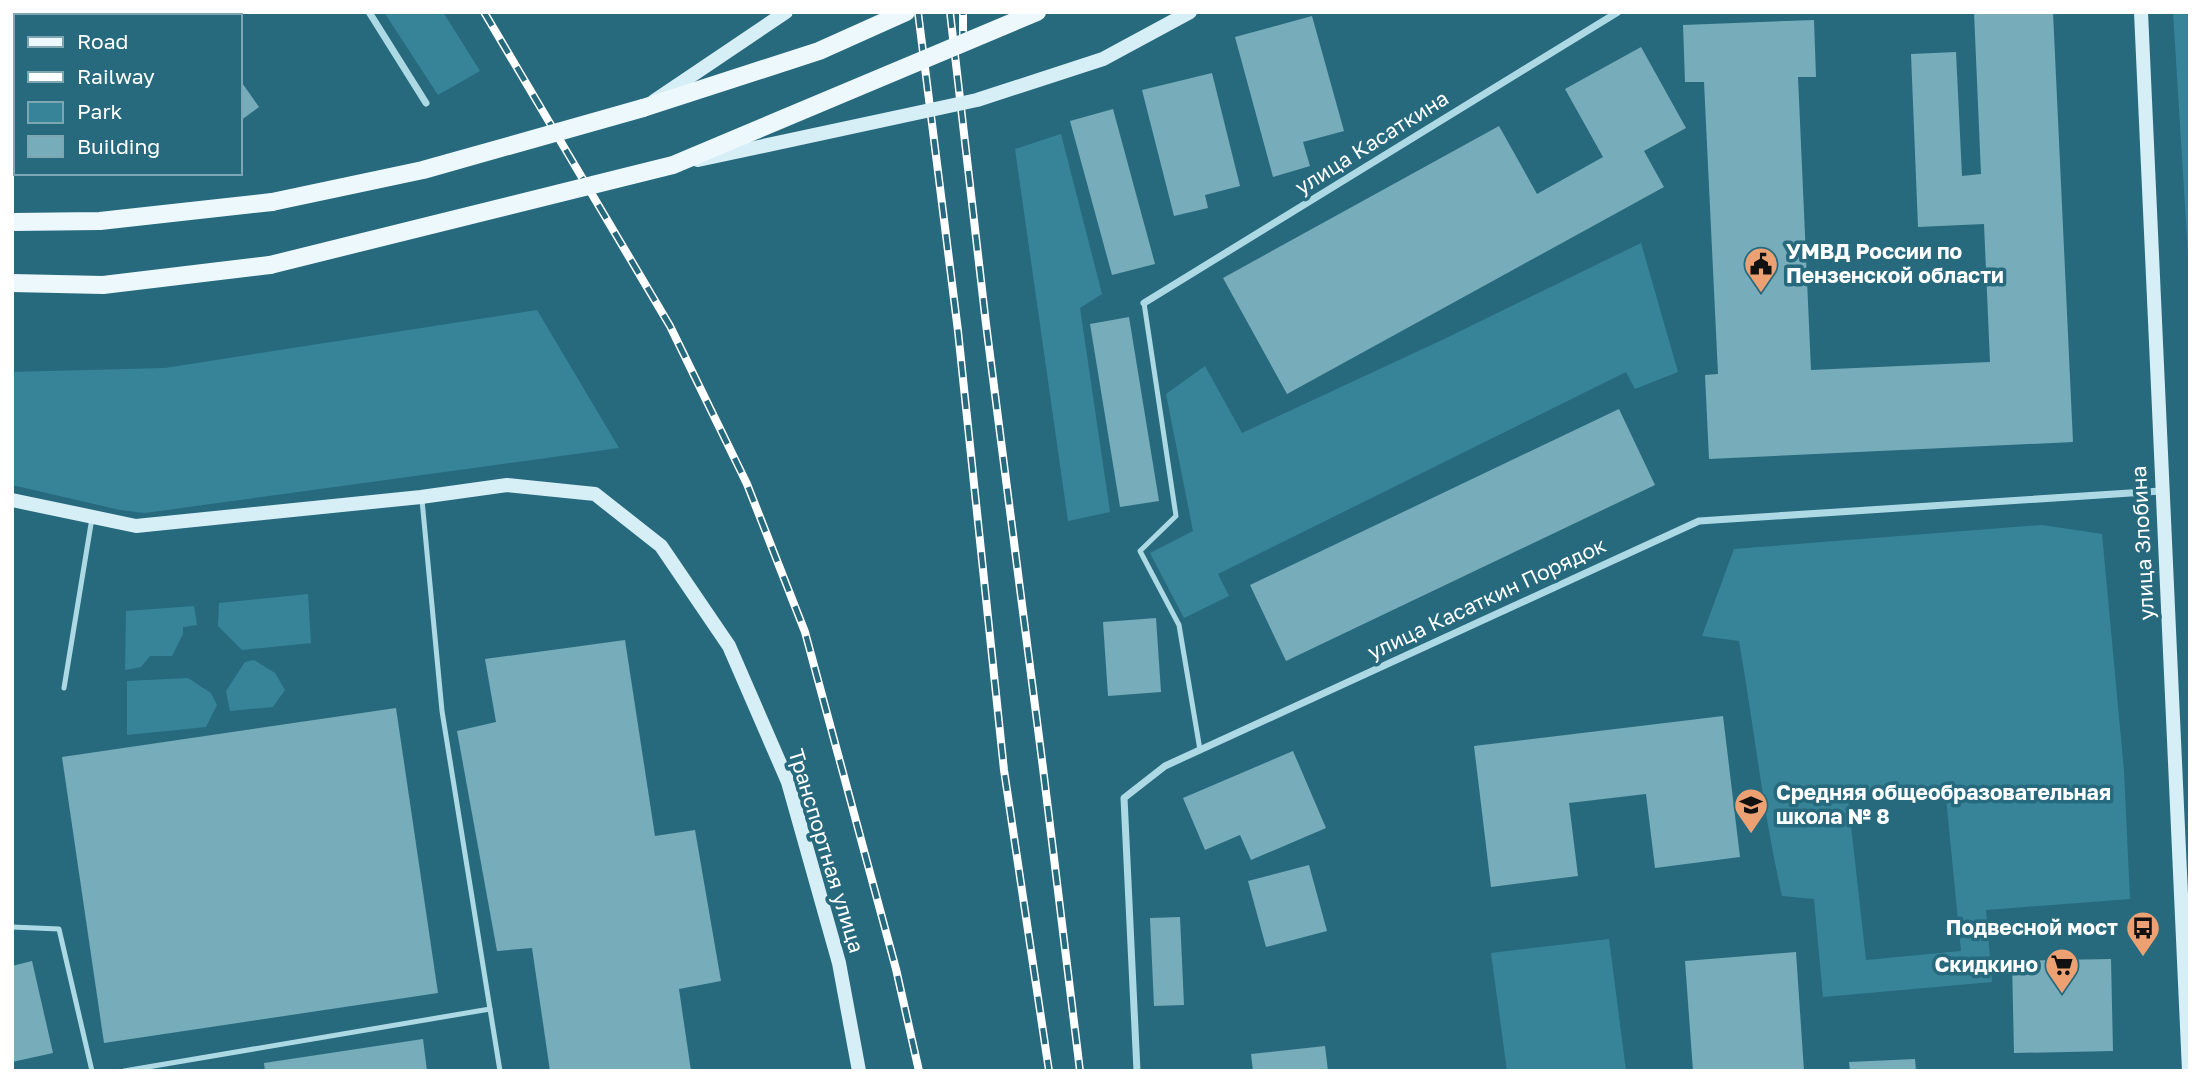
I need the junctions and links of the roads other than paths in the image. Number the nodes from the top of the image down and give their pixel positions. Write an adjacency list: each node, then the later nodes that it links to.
1 (369, 12): 8 (street)
2 (786, 12): 9 (main road)
3 (905, 12): 9 (main road)
4 (1037, 12): 10 (main road, bridge)
5 (1190, 12): 10 (main road, bridge)
6 (1618, 12): 13 (street, улица Касаткина)
7 (2141, 12): 14 (main road, улица Злобина)
8 (426, 103)
9 (643, 107): 11 (main road, bridge)
10 (673, 166): 12 (main road, bridge)
11 (12, 222)
12 (12, 283)
13 (1144, 303): 19 (lane)
14 (2161, 491): 19 (street, улица Касаткин Порядок); 27 (main road, улица Злобина)
15 (421, 497): 17 (main road, Транспортная улица); 21 (lane); 25 (main road, Транспортная улица)
16 (12, 500): 17 (main road, Транспортная улица)
17 (92, 518): 18 (lane)
18 (64, 688)
19 (1200, 750): 26 (street, улица Касаткин Порядок)
20 (12, 927): 22 (lane)
21 (490, 1009): 23 (lane); 24 (lane)
22 (92, 1071)
23 (124, 1071)
24 (500, 1071)
25 (859, 1071)
26 (1138, 1071)
27 (2189, 1071)

